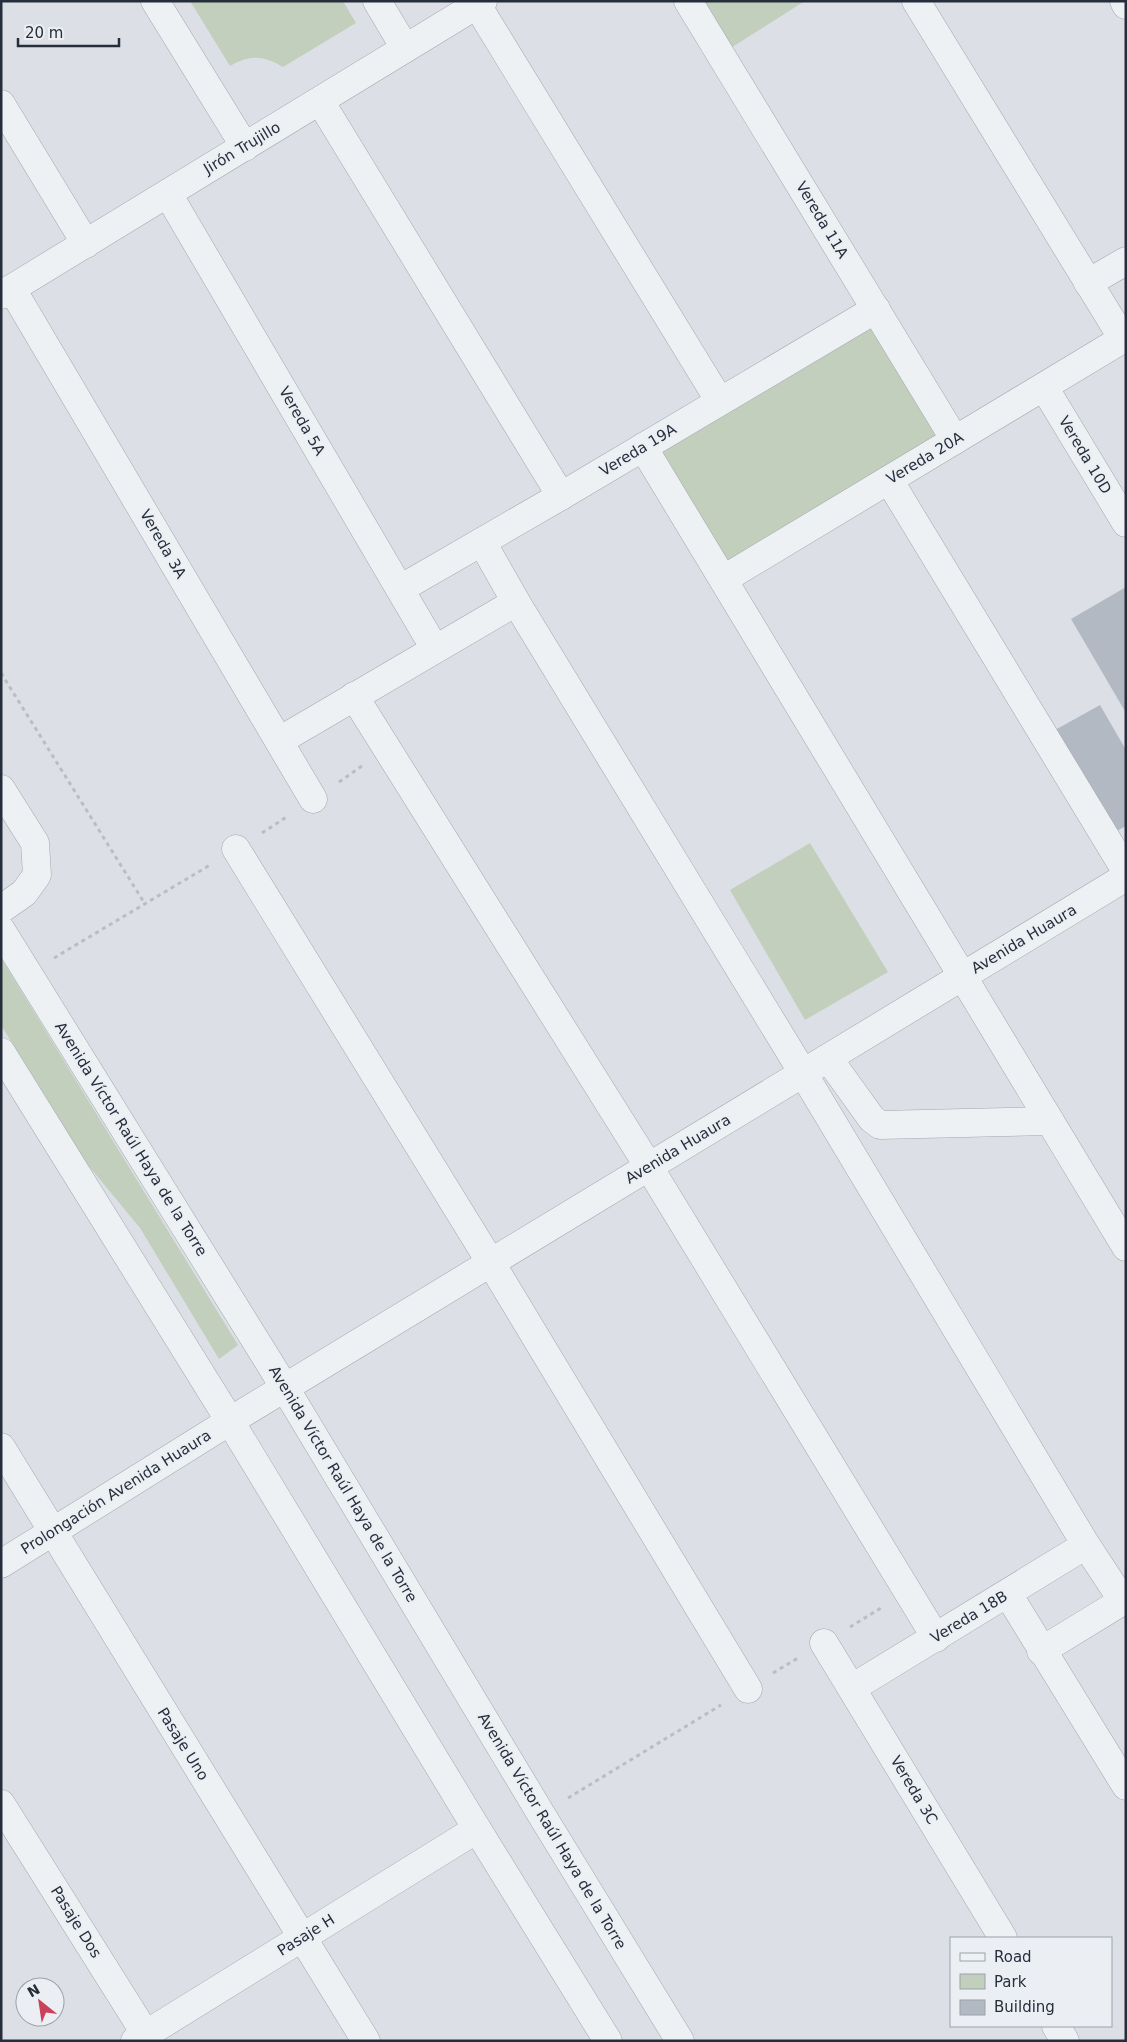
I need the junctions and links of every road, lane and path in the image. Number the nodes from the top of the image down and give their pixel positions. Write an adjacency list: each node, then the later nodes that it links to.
1 (155, 1): 11 (street)
2 (377, 1): 8 (street)
3 (688, 1): 17 (street, Vereda 11A)
4 (916, 1): 15 (street)
5 (1124, 1): 7 (street)
6 (480, 3): 8 (street, Jirón Trujillo); 20 (street)
7 (1126, 5)
8 (405, 48): 9 (street, Jirón Trujillo)
9 (320, 101): 11 (street, Jirón Trujillo); 24 (street)
10 (1, 104): 13 (street)
11 (245, 147): 12 (street, Jirón Trujillo)
12 (168, 194): 13 (street, Jirón Trujillo); 28 (street, Vereda 5A)
13 (86, 244): 16 (street, Jirón Trujillo)
14 (1126, 260): 15 (street)
15 (1088, 283): 18 (street)
16 (7, 292): 33 (street, Vereda 3A)
17 (876, 309): 20 (street, Vereda 19A); 21 (street, Vereda 11A)
18 (1124, 338): 19 (street, Vereda 20A)
19 (1044, 387): 21 (street, Vereda 20A); 25 (street, Vereda 10D)
20 (720, 400): 22 (street, Vereda 19A)
21 (955, 440): 23 (street, Vereda 20A)
22 (643, 447): 24 (street, Vereda 19A); 27 (street)
23 (889, 480): 27 (street, Vereda 20A); 37 (street)
24 (561, 496): 26 (street, Vereda 19A)
25 (1126, 523)
26 (482, 542): 28 (street, Vereda 19A); 29 (street)
27 (724, 579): 42 (street)
28 (400, 589): 30 (street, Vereda 5A)
29 (516, 602): 30 (street); 45 (street)
30 (435, 649): 32 (street)
31 (1, 673): 39 (path)
32 (354, 696): 33 (street); 47 (street)
33 (279, 741): 35 (street, Vereda 3A)
34 (1, 789): 40 (street)
35 (313, 799)
36 (236, 850): 49 (street)
37 (1126, 872)
38 (1126, 877): 42 (street, Avenida Huaura)
39 (145, 904)
40 (1, 909)
41 (1, 930): 50 (street, Avenida Víctor Raúl Haya de la Torre)
42 (963, 976): 44 (street, Avenida Huaura); 46 (street)
43 (1, 1052): 51 (street)
44 (828, 1058): 45 (street, Avenida Huaura); 46 (street)
45 (803, 1073): 47 (street, Avenida Huaura); 54 (street)
46 (1050, 1121): 48 (street)
47 (649, 1167): 49 (street, Avenida Huaura); 58 (street)
48 (1126, 1246)
49 (491, 1263): 50 (street, Avenida Huaura); 62 (street)
50 (285, 1388): 51 (street, Avenida Huaura); 72 (street, Avenida Víctor Raúl Haya de la Torre)
51 (230, 1421): 53 (street, Prolongación Avenida Huaura); 65 (street)
52 (1, 1447): 53 (street, Pasaje Uno)
53 (52, 1532): 55 (street, Prolongación Avenida Huaura); 66 (street, Pasaje Uno)
54 (1086, 1545): 56 (street, Vereda 18B); 57 (street)
55 (1, 1564)
56 (1008, 1594): 58 (street, Vereda 18B); 60 (street)
57 (1124, 1600): 60 (street)
58 (936, 1638): 61 (street, Vereda 18B)
59 (824, 1643): 61 (street, Vereda 3C)
60 (1041, 1650): 63 (street)
61 (852, 1688): 67 (street, Vereda 3C)
62 (748, 1689)
63 (1126, 1786)
64 (1, 1804): 69 (street, Pasaje Dos)
65 (477, 1829): 66 (street, Pasaje H); 71 (street)
66 (302, 1937): 69 (street, Pasaje H); 70 (street, Pasaje Uno)
67 (1002, 1937)
68 (1057, 2027): 73 (street)
69 (144, 2039)
70 (366, 2041)
71 (608, 2041)
72 (680, 2041)
73 (1066, 2041)

